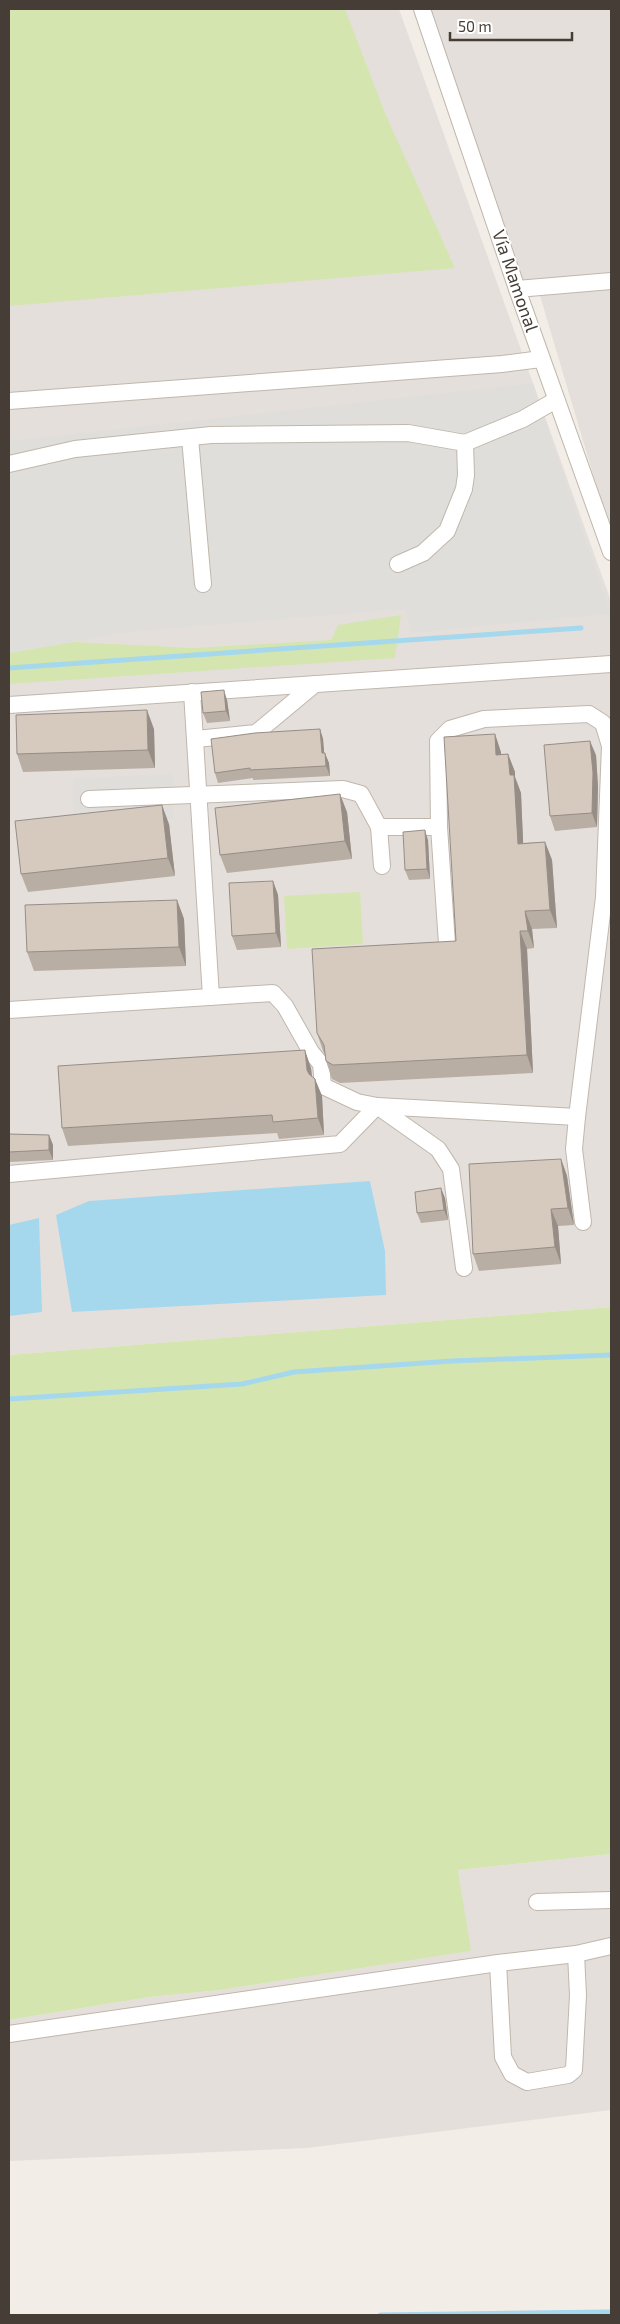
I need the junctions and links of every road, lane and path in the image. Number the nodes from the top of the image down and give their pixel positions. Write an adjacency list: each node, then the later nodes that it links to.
1 (422, 9): 3 (street, Vía Mamonal)
2 (611, 281): 3 (street)
3 (517, 289): 4 (street, Vía Mamonal)
4 (541, 358): 5 (street, Vía Mamonal); 6 (street)
5 (556, 400): 8 (street); 10 (street, Vía Mamonal)
6 (9, 401)
7 (190, 438): 8 (street); 9 (street); 12 (street)
8 (465, 443): 11 (street)
9 (9, 464)
10 (611, 552)
11 (398, 564)
12 (203, 584)
13 (611, 664): 14 (street)
14 (314, 684): 15 (street); 17 (street)
15 (192, 692): 16 (street); 17 (street)
16 (9, 705)
17 (196, 739): 18 (street)
18 (200, 795): 19 (street); 20 (street); 25 (street)
19 (90, 799)
20 (379, 827): 21 (street); 22 (street)
21 (439, 827): 23 (street); 24 (street)
22 (382, 866)
23 (608, 894): 28 (street)
24 (447, 944)
25 (211, 997): 26 (street); 27 (street)
26 (9, 1010)
27 (378, 1106): 28 (street); 29 (street); 31 (street)
28 (577, 1117): 30 (street)
29 (9, 1174)
30 (583, 1222)
31 (464, 1268)
32 (611, 1900): 33 (street)
33 (537, 1902)
34 (611, 1946): 35 (street)
35 (576, 1954): 36 (street); 36 (street)
36 (498, 1962): 37 (street)
37 (9, 2034)

